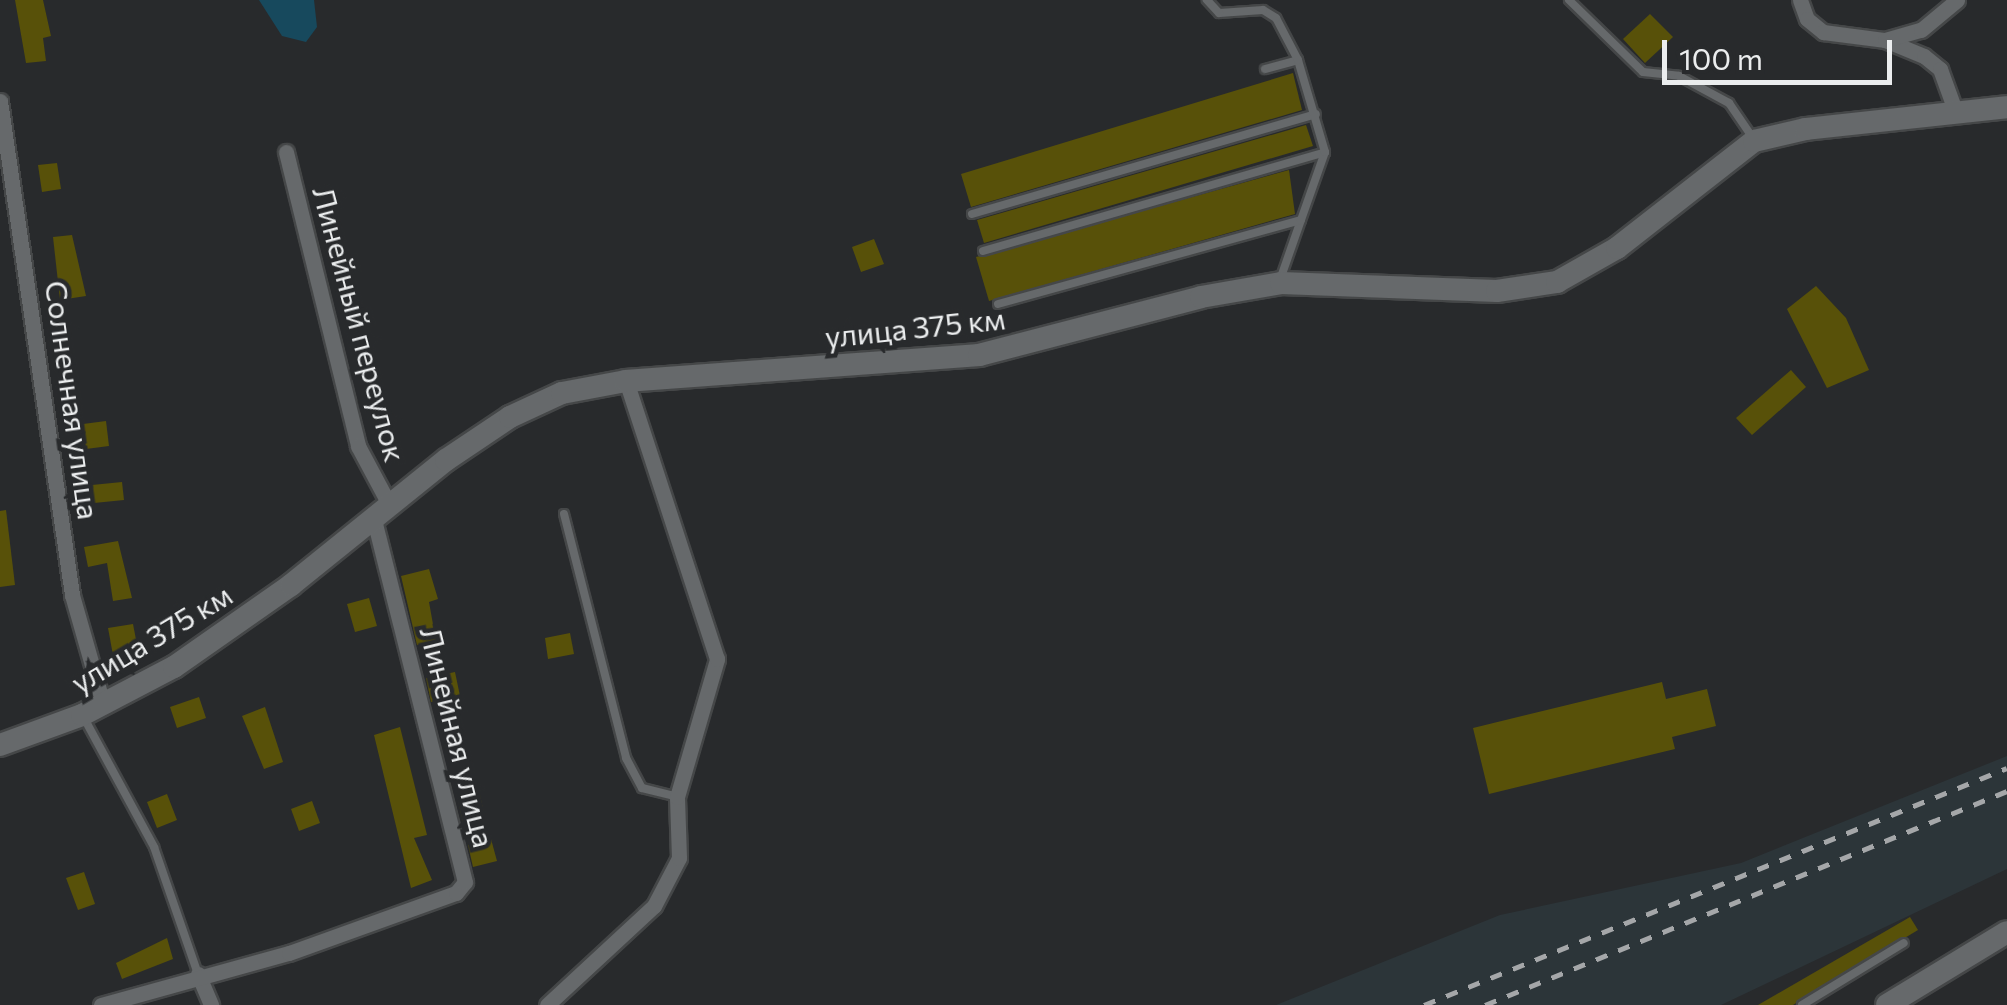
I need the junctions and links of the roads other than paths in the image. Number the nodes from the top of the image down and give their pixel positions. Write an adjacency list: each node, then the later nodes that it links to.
1 (1206, 0): 6 (lane)
2 (1569, 0): 12 (lane)
3 (1800, 0): 5 (street)
4 (1957, 0): 5 (street)
5 (1885, 40): 10 (street)
6 (1298, 60): 7 (lane); 11 (lane)
7 (1265, 69)
8 (0, 101): 23 (street, Солнечная улица)
9 (2007, 107): 10 (main road, улица 375 км)
10 (1956, 113): 12 (main road, улица 375 км)
11 (1316, 114): 14 (lane); 15 (lane)
12 (1754, 141): 18 (main road, улица 375 км)
13 (286, 152): 21 (street, Линейный переулок)
14 (1325, 152): 16 (lane); 17 (lane)
15 (972, 214)
16 (1301, 220): 18 (lane); 19 (lane)
17 (982, 252)
18 (1281, 283): 20 (main road, улица 375 км)
19 (998, 304)
20 (626, 381): 21 (main road, улица 375 км); 26 (street)
21 (382, 513): 23 (main road, улица 375 км); 29 (street, Линейная улица)
22 (564, 514): 26 (lane)
23 (103, 704): 24 (main road, улица 375 км)
24 (82, 715): 25 (main road, улица 375 км); 29 (lane)
25 (0, 745)
26 (677, 797): 32 (street)
27 (2007, 932): 34 (main road)
28 (1904, 943): 33 (lane)
29 (198, 974): 30 (street, Линейная улица); 31 (street)
30 (101, 1005)
31 (210, 1005)
32 (547, 1005)
33 (1802, 1005)
34 (1888, 1005)

